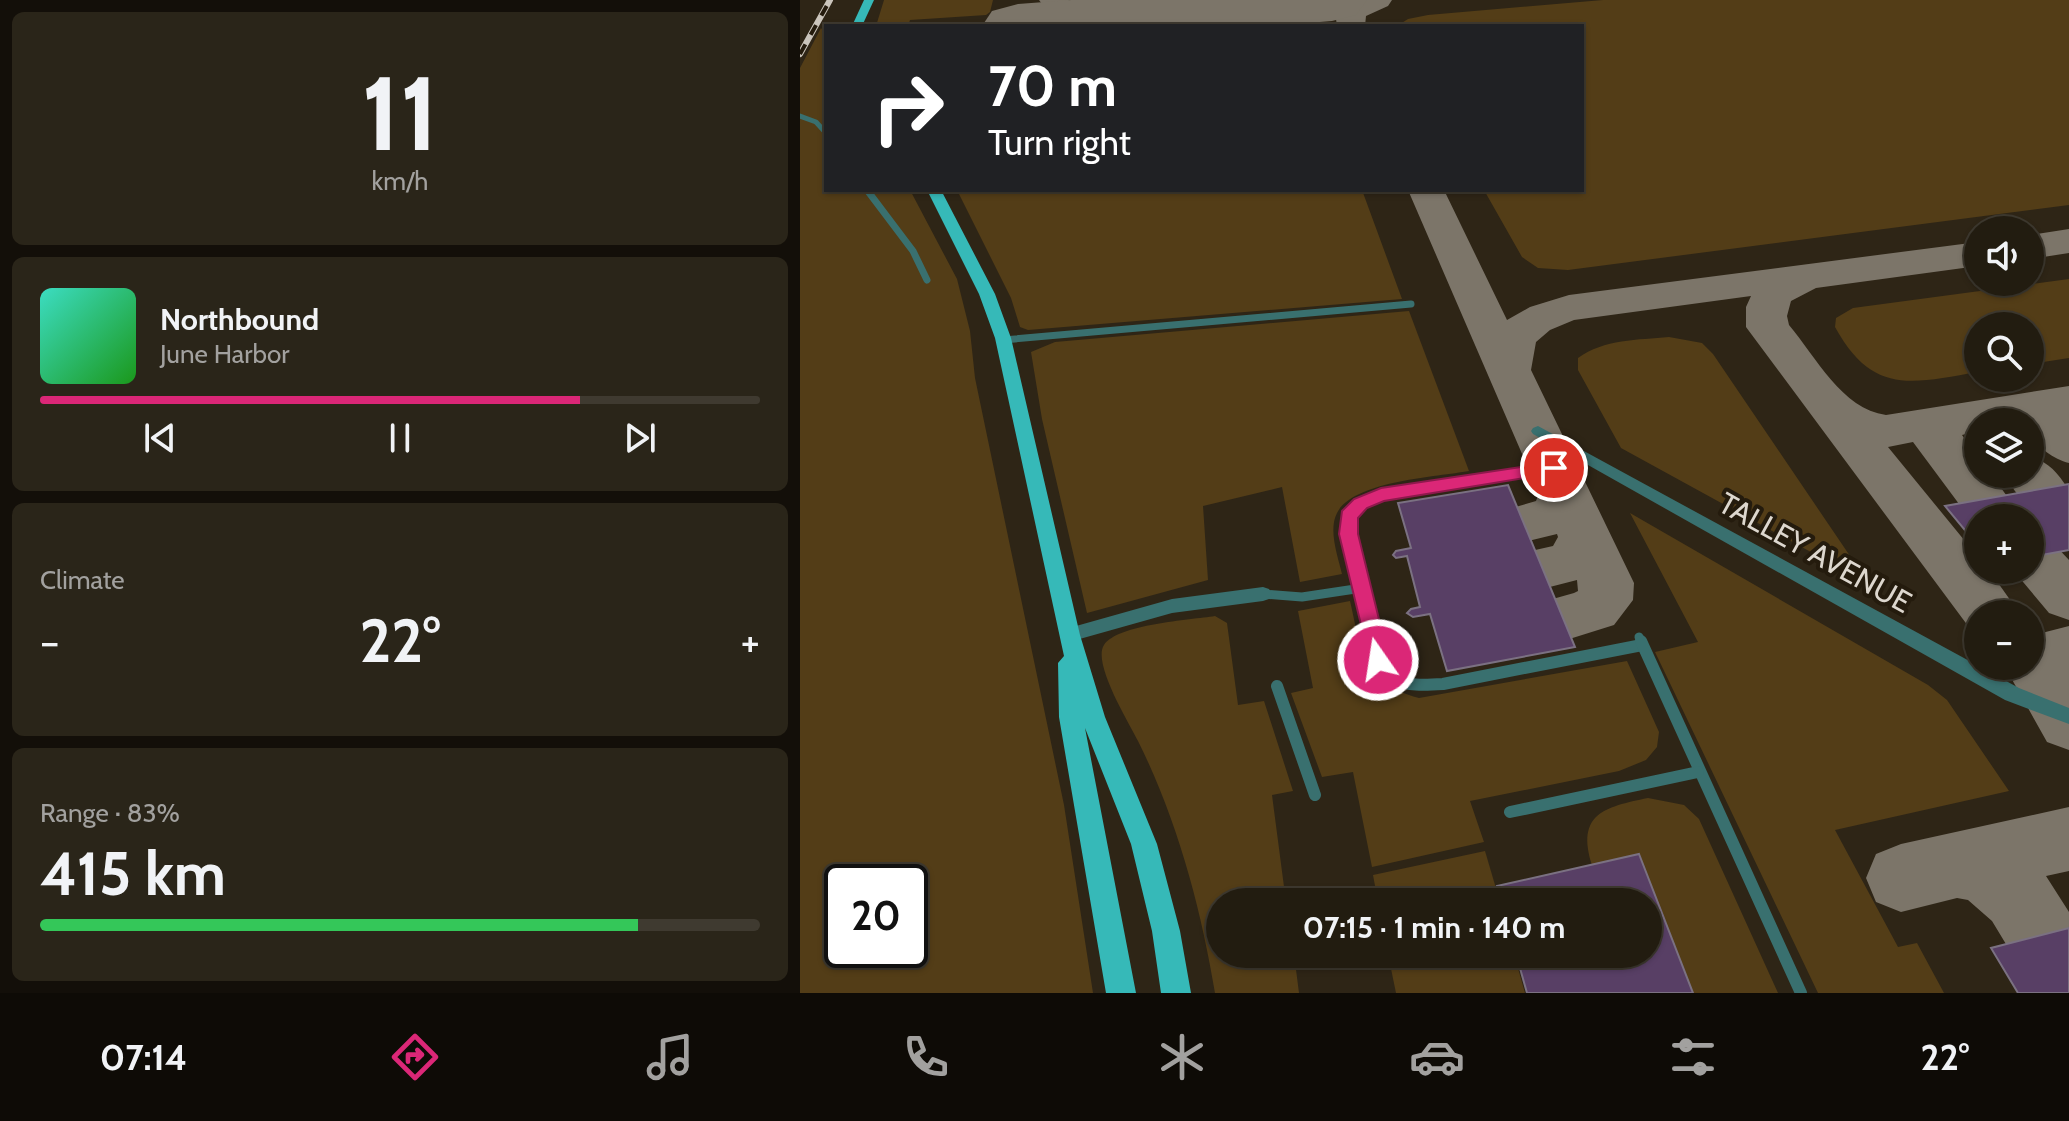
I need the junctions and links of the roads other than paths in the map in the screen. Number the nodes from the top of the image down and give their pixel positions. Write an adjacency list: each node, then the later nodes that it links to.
1 (869, 0): 2 (main road)
2 (858, 24)
3 (800, 116): 4 (lane)
4 (824, 131)
5 (869, 192): 7 (lane)
6 (935, 192): 9 (main road)
7 (927, 280)
8 (1411, 304): 9 (lane)
9 (1003, 340): 14 (main road)
10 (1538, 431): 16 (street, TALLEY AVENUE)
11 (1554, 468): 12 (lane)
12 (1362, 588): 13 (lane); 17 (lane)
13 (1263, 594): 14 (street)
14 (1069, 635): 20 (main road); 21 (main road)
15 (1277, 686): 18 (lane)
16 (2069, 716)
17 (1698, 772): 19 (lane); 22 (lane)
18 (1315, 795)
19 (1510, 812)
20 (1121, 993)
21 (1176, 993)
22 (1801, 993)

